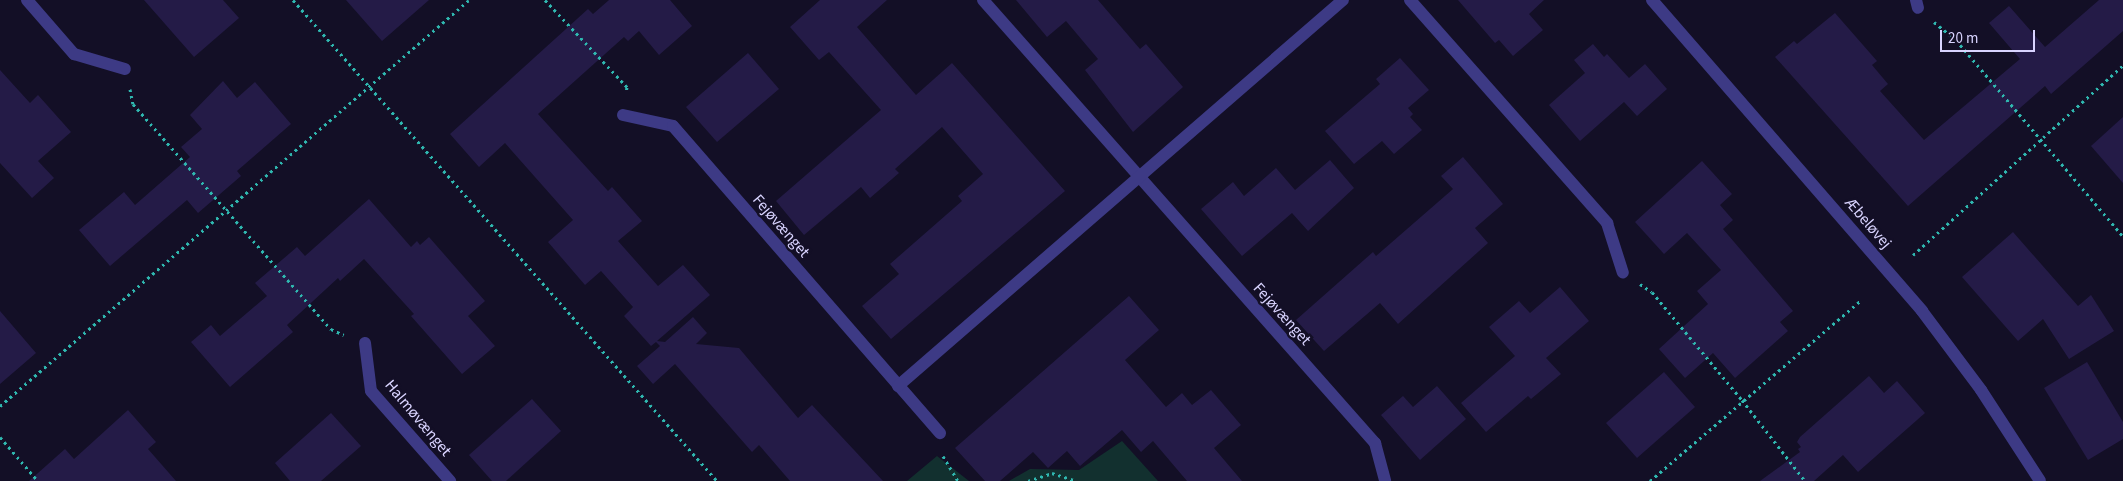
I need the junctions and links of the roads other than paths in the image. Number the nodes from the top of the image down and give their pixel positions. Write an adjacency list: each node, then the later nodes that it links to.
1 (27, 0): 6 (street)
2 (983, 0): 8 (street, Fejøvænget)
3 (1343, 0): 8 (street)
4 (1410, 0): 9 (street)
5 (1652, 0): 15 (street, Æbeløvej)
6 (125, 69)
7 (623, 115): 11 (street, Fejøvænget)
8 (1140, 175): 11 (street); 14 (street, Fejøvænget)
9 (1623, 273)
10 (365, 343): 13 (street, Halmøvænget)
11 (898, 386): 12 (street, Fejøvænget)
12 (940, 433)
13 (450, 481)
14 (1385, 481)
15 (2040, 481)

